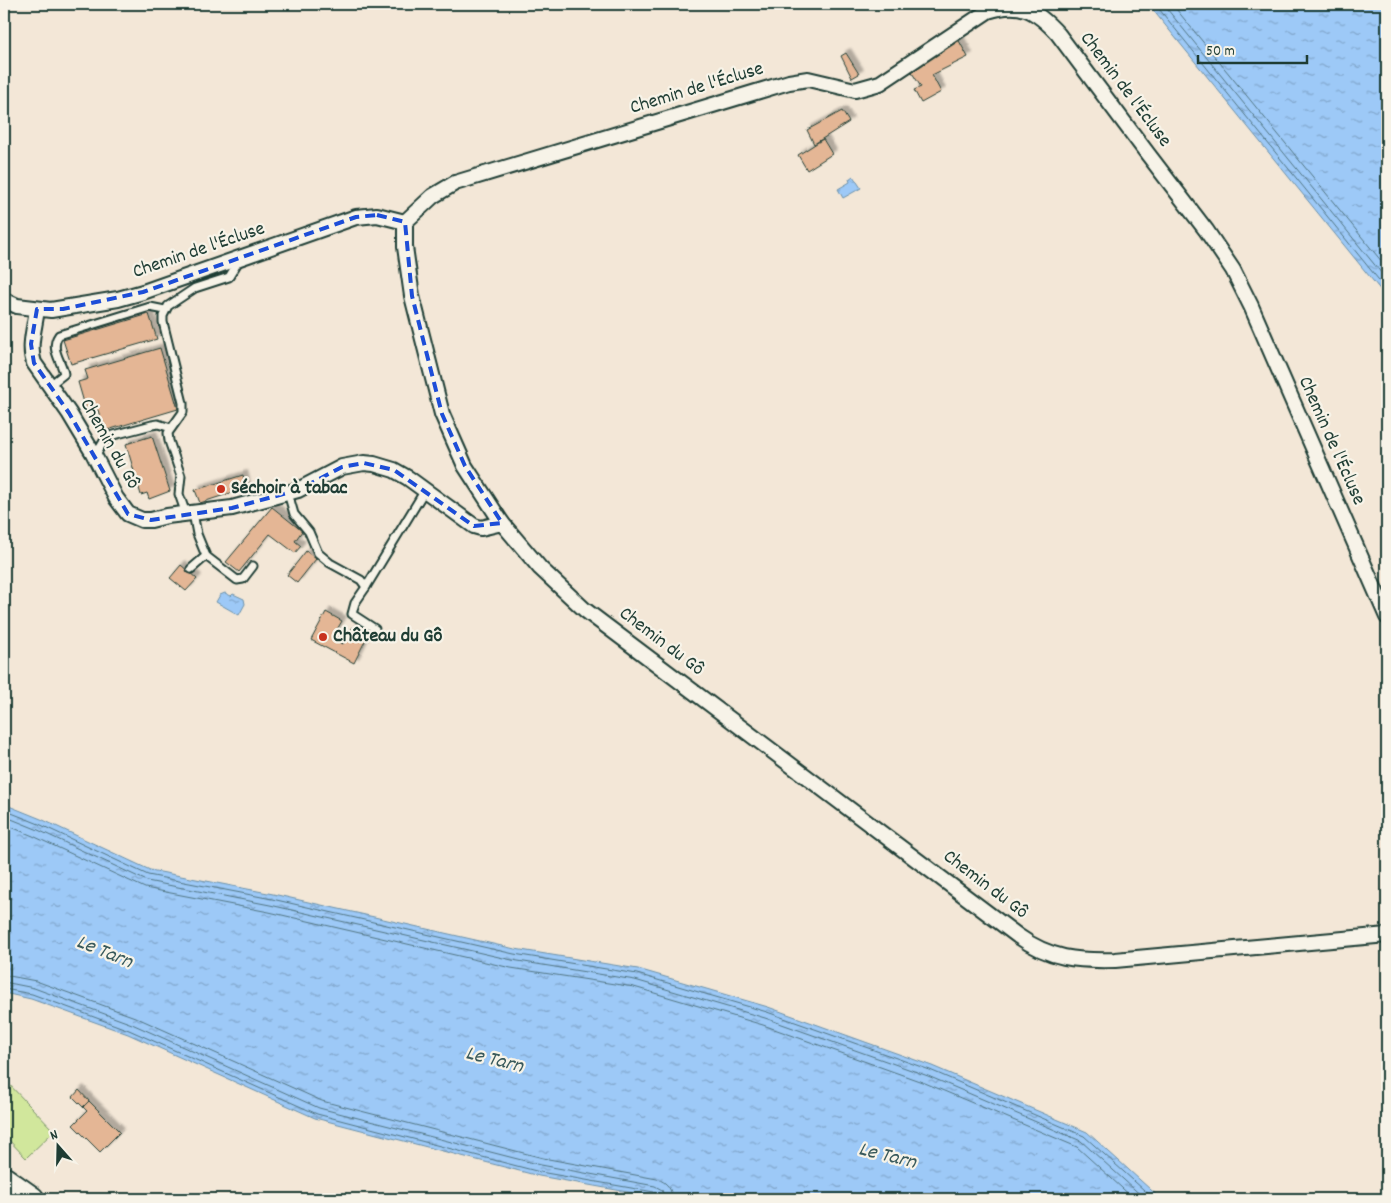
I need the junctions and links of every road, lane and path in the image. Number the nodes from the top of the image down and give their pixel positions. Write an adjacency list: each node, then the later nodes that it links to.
1 (405, 222): 2 (street, Chemin de l'Écluse); 12 (street); 17 (street, Chemin de l'Écluse)
2 (242, 257): 4 (street, Chemin de l'Écluse); 5 (lane)
3 (4, 300): 4 (street, Chemin de l'Écluse)
4 (37, 309): 6 (street, Chemin du Gô)
5 (165, 310): 6 (lane); 7 (lane)
6 (50, 385): 8 (street, Chemin du Gô)
7 (171, 428): 8 (lane); 11 (lane)
8 (95, 456): 11 (street, Chemin du Gô)
9 (425, 490): 10 (street, Chemin du Gô); 12 (street, Chemin du Gô); 16 (lane)
10 (288, 493): 11 (street, Chemin du Gô); 16 (lane)
11 (189, 514): 13 (lane)
12 (502, 523): 19 (street, Chemin du Gô)
13 (206, 556): 14 (lane); 15 (lane)
14 (253, 566)
15 (191, 569)
16 (366, 587): 18 (lane)
17 (1387, 617)
18 (375, 629)
19 (1387, 935)
20 (4, 1180): 21 (highway)
21 (31, 1199)

